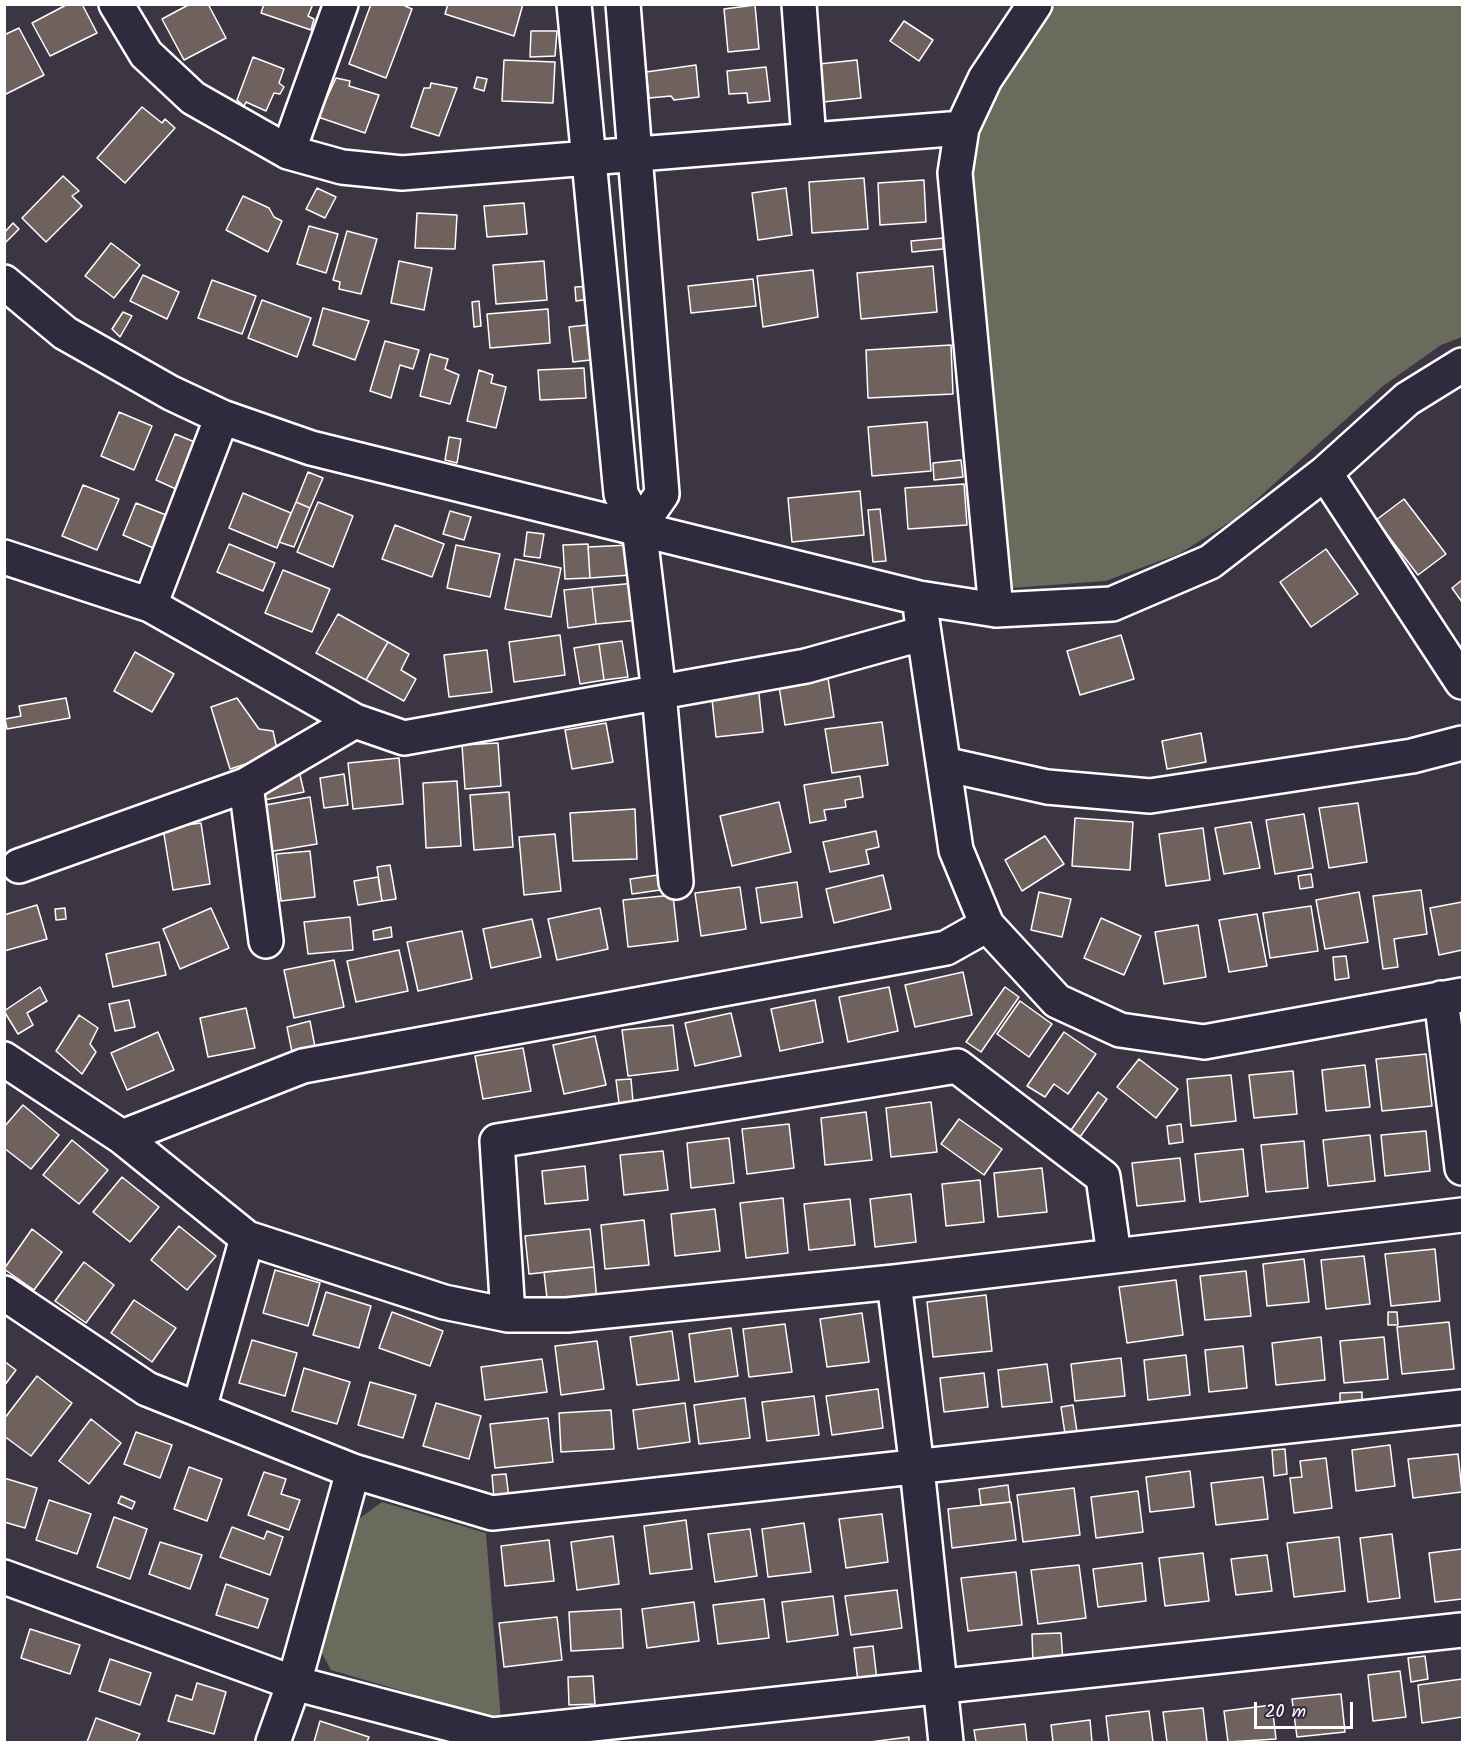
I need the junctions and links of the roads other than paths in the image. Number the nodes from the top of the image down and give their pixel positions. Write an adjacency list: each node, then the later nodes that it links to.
1 (116, 4): 9 (street)
2 (341, 4): 9 (street)
3 (574, 4): 11 (street)
4 (623, 4): 10 (street)
5 (799, 4): 8 (street)
6 (1035, 4): 7 (street)
7 (962, 128): 8 (street); 20 (street)
8 (808, 140): 10 (street)
9 (288, 152): 11 (street)
10 (636, 153): 11 (street); 16 (street)
11 (589, 159): 16 (street)
12 (4, 282): 14 (street)
13 (1462, 365): 15 (street)
14 (222, 417): 16 (street); 19 (street)
15 (1325, 473): 20 (street); 22 (street)
16 (639, 527): 18 (street); 23 (street)
17 (4, 557): 19 (street)
18 (919, 597): 20 (street); 21 (street)
19 (150, 605): 24 (street)
20 (996, 610)
21 (924, 633): 23 (street); 26 (street)
22 (1462, 682)
23 (659, 693): 24 (street); 29 (street)
24 (355, 721): 27 (street)
25 (1462, 743): 26 (street)
26 (944, 764): 30 (street)
27 (246, 784): 28 (street); 31 (street)
28 (19, 866)
29 (676, 882)
30 (987, 925): 32 (street); 34 (street)
31 (266, 941)
32 (1451, 997): 35 (street)
33 (4, 1059): 34 (street)
34 (122, 1137): 37 (street)
35 (1462, 1168)
36 (1462, 1215): 38 (street)
37 (247, 1238): 41 (street); 43 (street)
38 (1114, 1256): 39 (street); 41 (street)
39 (894, 1282): 41 (street); 44 (street)
40 (4, 1293): 43 (street)
41 (507, 1315)
42 (1462, 1407): 44 (street)
43 (199, 1409): 45 (street)
44 (917, 1468): 45 (street); 49 (street)
45 (353, 1471): 48 (street)
46 (4, 1576): 48 (street)
47 (1462, 1630): 49 (street)
48 (294, 1683): 49 (street); 50 (street)
49 (941, 1686): 51 (street)
50 (273, 1743)
51 (946, 1743)

